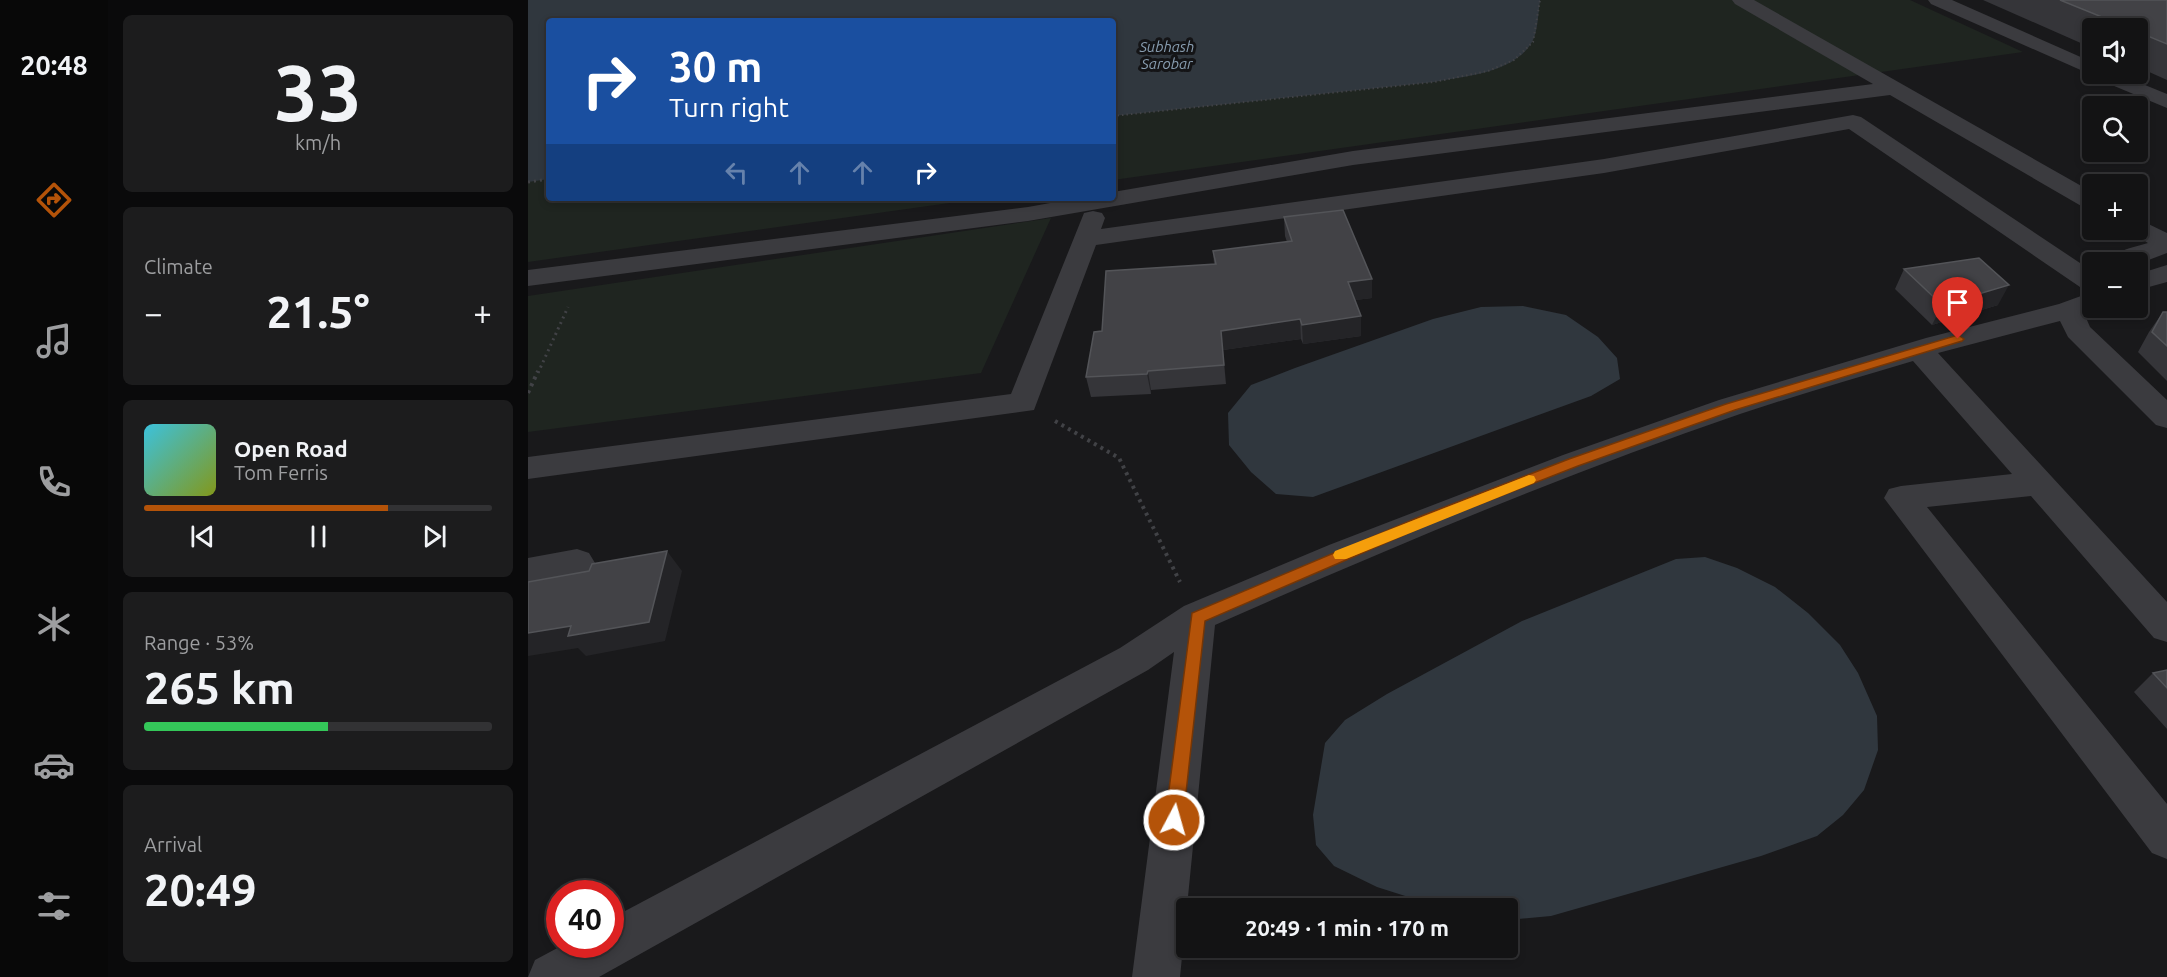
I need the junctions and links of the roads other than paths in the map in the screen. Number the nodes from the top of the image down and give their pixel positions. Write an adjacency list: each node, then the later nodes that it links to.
1 (1741, 0): 5 (street)
2 (1937, 0): 3 (street)
3 (2082, 65)
4 (2125, 84): 6 (street)
5 (1893, 88): 7 (street); 8 (street)
6 (2167, 102)
7 (2082, 196)
8 (1116, 199)
9 (1105, 201): 10 (street)
10 (1099, 202): 12 (street); 16 (street)
11 (2148, 233): 13 (street)
12 (1085, 239): 18 (street); 23 (street)
13 (2167, 244): 14 (street)
14 (2143, 252)
15 (2167, 273): 17 (street)
16 (528, 278)
17 (2148, 279)
18 (2082, 289)
19 (2082, 293): 21 (street)
20 (2082, 312): 22 (street)
21 (1919, 349): 24 (street); 27 (street)
22 (2167, 418)
23 (528, 468)
24 (2038, 483): 28 (street); 29 (street)
25 (577, 563): 26 (street)
26 (528, 572)
27 (1197, 617): 30 (street); 33 (street)
28 (2167, 627)
29 (2167, 838)
30 (624, 937)
31 (586, 958): 32 (street)
32 (552, 977)
33 (1156, 977)

